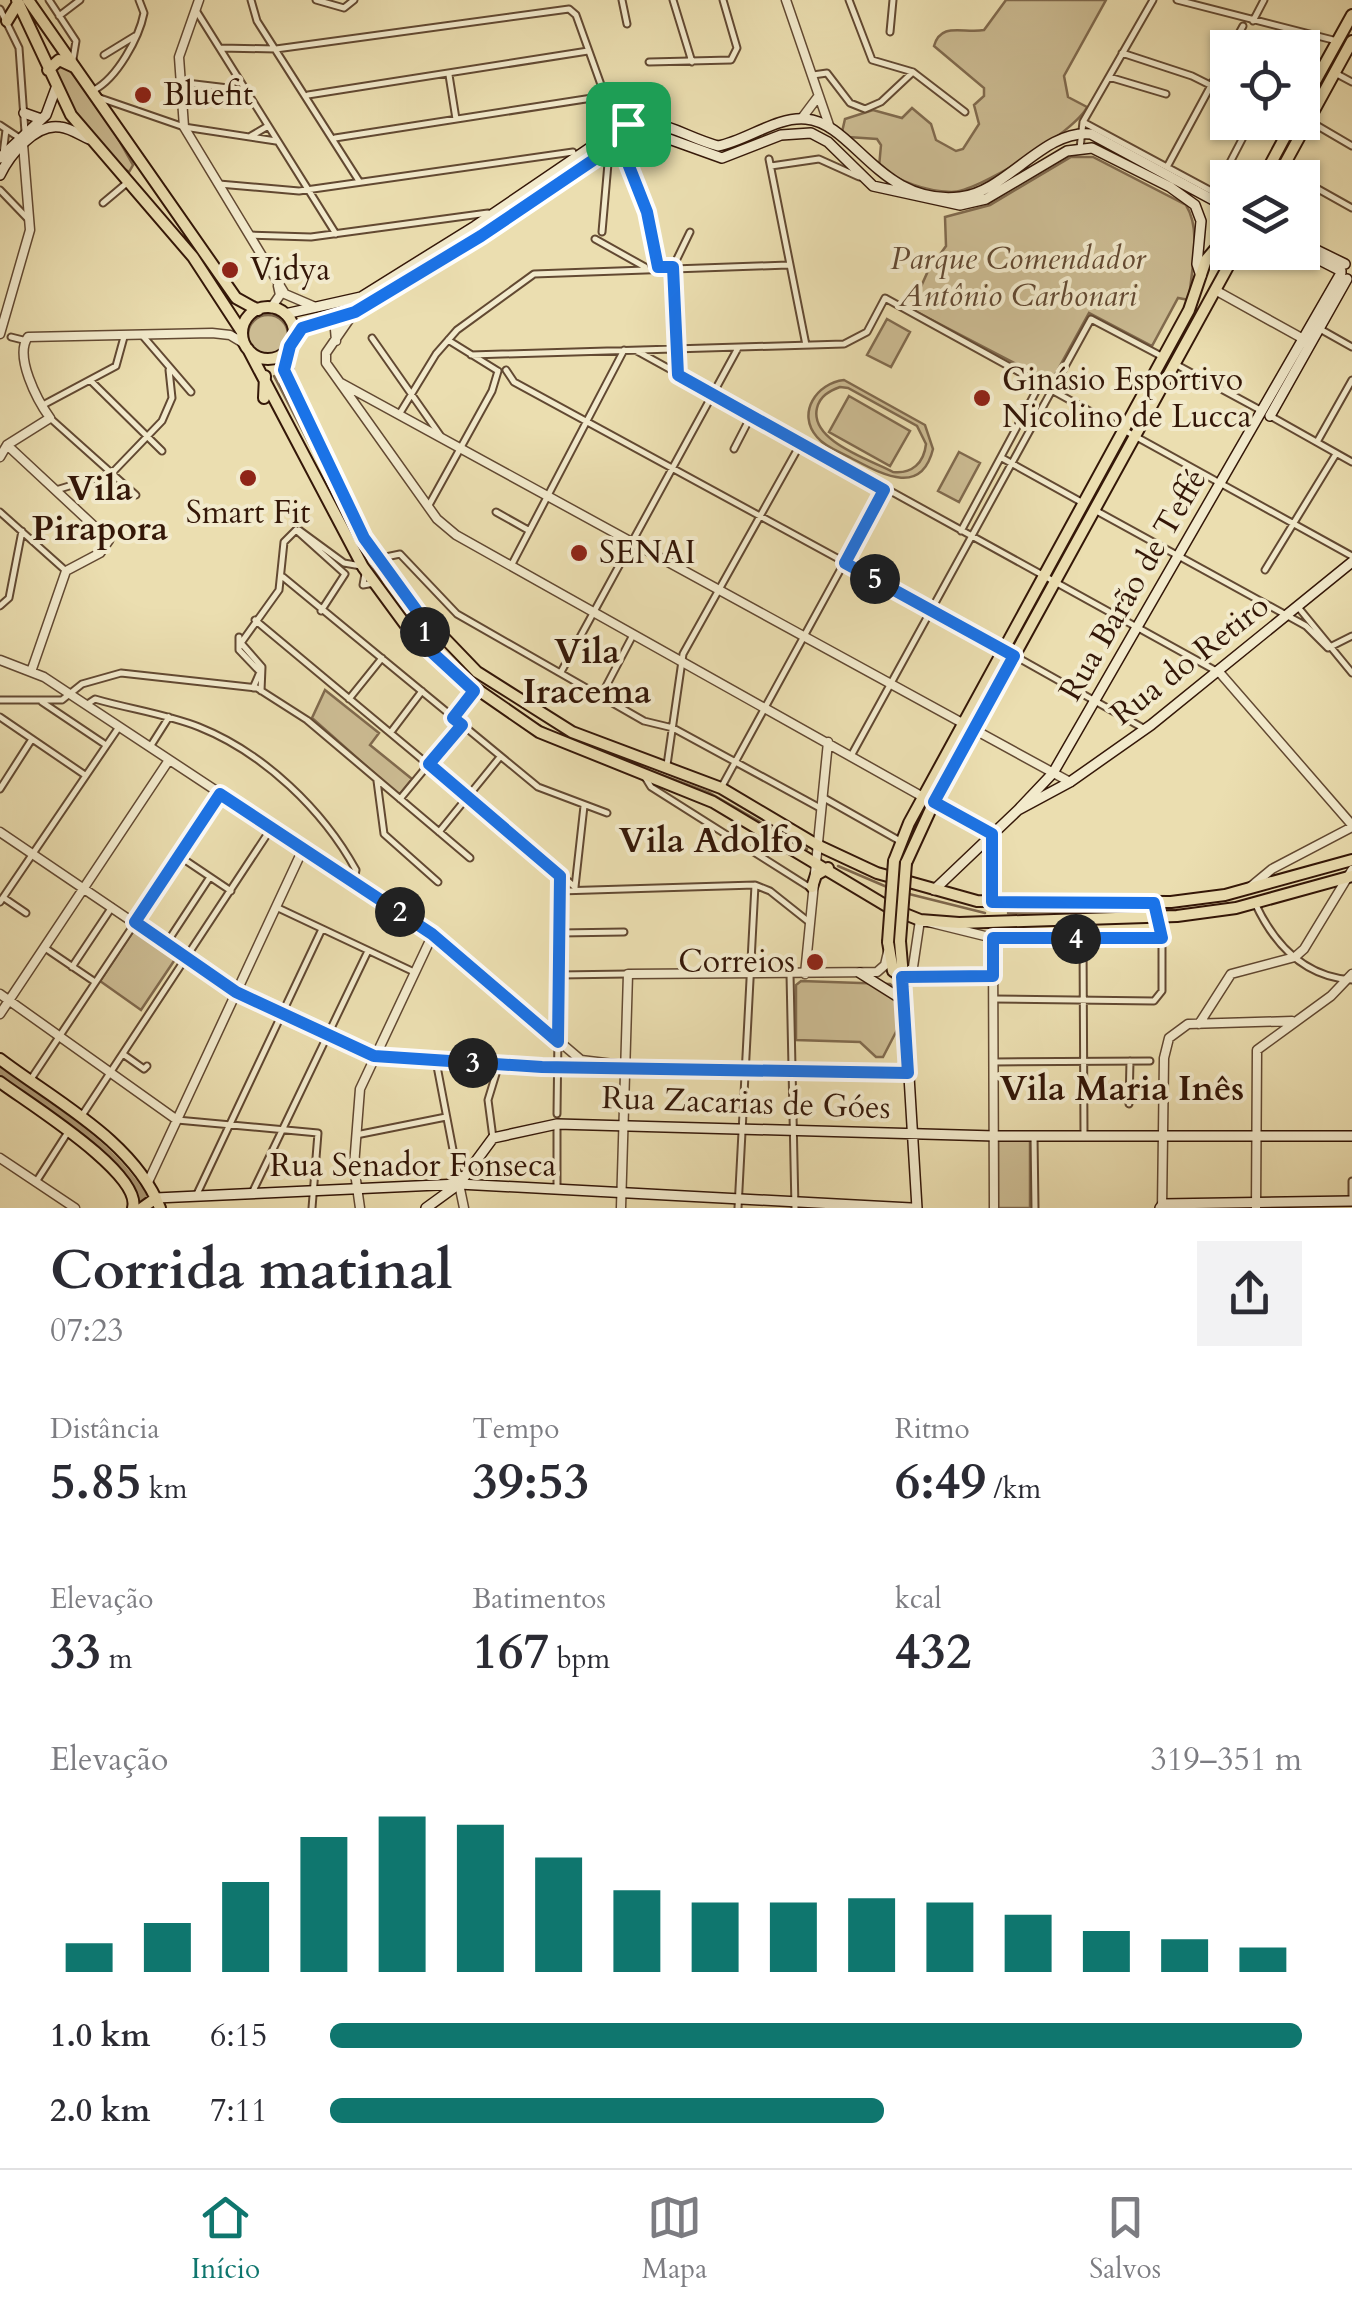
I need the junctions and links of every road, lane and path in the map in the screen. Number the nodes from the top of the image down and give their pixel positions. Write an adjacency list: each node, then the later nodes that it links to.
1 (48, 0): 20 (street)
2 (80, 0): 20 (street)
3 (139, 0): 29 (street)
4 (251, 0): 33 (street)
5 (316, 0): 6 (street)
6 (354, 0)
7 (622, 0): 22 (street)
8 (673, 0): 38 (street)
9 (723, 0): 38 (street)
10 (786, 0): 44 (street)
11 (850, 0): 41 (street)
12 (894, 0): 28 (street)
13 (1153, 0): 35 (street)
14 (1177, 0): 21 (street)
15 (1264, 0): 21 (street)
16 (21, 1): 23 (main road); 25 (main road); 31 (main road)
17 (197, 4): 32 (street); 46 (street)
18 (0, 9): 23 (street)
19 (1352, 15): 30 (main road)
20 (59, 16): 27 (street)
21 (1252, 20): 30 (street)
22 (627, 24)
23 (10, 26): 25 (main road); 59 (street)
24 (1243, 26): 26 (street)
25 (30, 30): 40 (main road)
26 (1241, 30)
27 (70, 31): 31 (street); 39 (street)
28 (890, 32)
29 (136, 35): 36 (street); 53 (street)
30 (1346, 42): 42 (main road); 49 (main road)
31 (58, 43): 39 (main road)
32 (220, 48): 33 (street); 51 (street)
33 (276, 49): 34 (street); 55 (street)
34 (588, 52): 43 (street); 57 (street)
35 (1122, 53): 45 (street); 48 (street)
36 (104, 55)
37 (648, 62): 38 (street)
38 (692, 62)
39 (75, 67): 40 (main road); 53 (main road)
40 (48, 70): 50 (main road)
41 (913, 72): 44 (street); 58 (street)
42 (1335, 73): 47 (street); 52 (main road)
43 (449, 75): 55 (street); 62 (street)
44 (810, 76): 56 (street)
45 (1108, 77): 54 (street); 69 (street)
46 (178, 82): 51 (street); 67 (street)
47 (1352, 82)
48 (1210, 84): 89 (street)
49 (1320, 84)
50 (56, 88): 60 (main road); 76 (main road)
51 (245, 90): 65 (street)
52 (1320, 91)
53 (97, 94): 67 (street); 85 (main road)
54 (1166, 94)
55 (308, 96): 75 (street)
56 (817, 98): 61 (street); 70 (street)
57 (607, 100): 62 (street); 64 (street); 71 (street)
58 (965, 112)
59 (24, 113): 60 (main road); 74 (street)
60 (45, 116): 66 (main road); 74 (main road)
61 (802, 118): 64 (main road); 70 (main road)
62 (456, 120): 75 (street)
63 (1320, 122): 79 (street)
64 (628, 124): 71 (main road); 72 (street)
65 (268, 126): 73 (street); 77 (street)
66 (52, 127): 74 (main road); 76 (main road)
67 (184, 127): 73 (street); 96 (street)
68 (3, 128): 74 (street); 83 (street)
69 (1082, 128): 80 (street); 87 (main road); 89 (street); 100 (main road)
70 (830, 129): 87 (main road)
71 (616, 130): 78 (street); 91 (main road)
72 (631, 135): 78 (main road); 93 (main road)
73 (248, 137): 77 (street)
74 (22, 138): 83 (main road); 92 (main road); 104 (street)
75 (335, 138): 95 (street)
76 (89, 139): 88 (main road)
77 (277, 141): 97 (street)
78 (620, 142): 81 (main road); 119 (street)
79 (1352, 146)
80 (1080, 148): 93 (main road); 123 (main road)
81 (609, 149): 86 (main road); 90 (street)
82 (573, 152): 84 (street)
83 (2, 156)
84 (550, 156): 91 (street); 95 (street)
85 (136, 159): 88 (main road); 130 (main road)
86 (590, 162): 90 (street); 111 (main road)
87 (870, 164): 93 (main road)
88 (116, 167): 94 (main road)
89 (1167, 167): 101 (street)
90 (608, 172): 109 (street)
91 (552, 174): 106 (main road)
92 (0, 175)
93 (859, 177): 118 (street)
94 (128, 182): 102 (street); 127 (main road)
95 (360, 182): 97 (street)
96 (217, 184): 97 (street); 113 (street)
97 (309, 189): 112 (street)
98 (0, 190): 103 (street)
99 (1320, 190): 105 (street)
100 (1210, 195)
101 (1210, 195)
102 (103, 202)
103 (15, 203): 104 (street); 108 (street)
104 (29, 204): 108 (street)
105 (1352, 208)
106 (496, 212): 107 (street); 111 (main road)
107 (464, 216): 111 (street); 112 (street)
108 (30, 222): 137 (street)
109 (602, 232)
110 (690, 232): 120 (street)
111 (475, 233): 129 (main road); 131 (main road)
112 (336, 234): 113 (street)
113 (248, 235): 125 (street)
114 (594, 239): 121 (street)
115 (1320, 253): 122 (main road)
116 (1210, 255): 123 (main road)
117 (1320, 258): 122 (main road)
118 (788, 265): 120 (street); 147 (street)
119 (658, 267): 120 (street); 121 (street)
120 (673, 267): 149 (street)
121 (646, 268): 142 (street)
122 (1347, 269): 134 (main road, Rua Barão de Teffé); 145 (main road, Rua Barão de Teffé)
123 (1199, 270): 126 (main road); 156 (main road)
124 (1226, 270): 126 (main road)
125 (277, 282): 128 (street); 129 (street)
126 (1215, 290): 145 (street); 157 (main road)
127 (227, 307): 136 (street); 144 (main road)
128 (271, 308): 130 (main road); 132 (main road)
129 (317, 308): 132 (main road)
130 (258, 310): 144 (main road)
131 (355, 312): 133 (main road); 143 (street)
132 (284, 314): 146 (main road)
133 (334, 318): 143 (street); 146 (main road)
134 (1320, 330): 145 (main road, Rua Barão de Teffé); 148 (street)
135 (140, 333): 136 (street); 138 (street); 159 (street)
136 (212, 333): 144 (street)
137 (0, 334)
138 (125, 334): 141 (street); 163 (street)
139 (11, 337): 141 (street)
140 (372, 338): 169 (street)
141 (24, 340): 172 (street)
142 (448, 340): 153 (street); 169 (street)
143 (336, 341): 165 (street)
144 (245, 342): 146 (main road); 162 (main road)
145 (1308, 342): 173 (main road, Rua Barão de Teffé)
146 (291, 343): 217 (main road)
147 (806, 345): 150 (street); 166 (street)
148 (1352, 347)
149 (676, 348): 150 (street); 151 (street); 161 (street)
150 (738, 348): 170 (street)
151 (634, 349): 152 (street); 161 (street)
152 (624, 350): 155 (street); 177 (street)
153 (472, 355): 154 (street); 158 (street)
154 (491, 355): 155 (street); 158 (street)
155 (506, 355): 160 (street)
156 (1163, 357): 168 (street); 178 (main road)
157 (1174, 363): 173 (street); 181 (main road)
158 (487, 367): 160 (street)
159 (168, 370): 167 (street); 180 (street)
160 (502, 370): 177 (street); 185 (street)
161 (678, 375): 170 (street)
162 (265, 376): 171 (main road); 196 (main road)
163 (91, 380): 172 (street); 180 (street)
164 (1352, 380): 183 (street)
165 (341, 383): 174 (street); 202 (street)
166 (1040, 384): 168 (street); 191 (street)
167 (191, 392)
168 (1052, 392): 178 (street); 193 (street)
169 (412, 394): 174 (street); 179 (street)
170 (713, 394): 175 (street); 194 (street)
171 (264, 398)
172 (41, 406): 176 (street)
173 (1269, 409): 183 (street); 197 (main road, Rua Barão de Teffé)
174 (400, 412): 179 (street)
175 (752, 416): 182 (street); 186 (street)
176 (50, 418): 184 (street); 195 (street)
177 (588, 421): 194 (street); 200 (street)
178 (1124, 430): 181 (street); 203 (main road)
179 (440, 434): 185 (street)
180 (147, 436): 187 (street); 195 (street)
181 (1136, 437): 197 (street); 203 (main road)
182 (801, 442): 199 (street); 206 (street)
183 (1316, 442): 189 (street)
184 (7, 445): 190 (street); 198 (street)
185 (462, 448): 200 (street); 202 (street)
186 (734, 449)
187 (162, 450)
188 (294, 452): 196 (main road)
189 (1336, 454): 192 (street); 207 (street)
190 (0, 457)
191 (1002, 458): 193 (street); 211 (street)
192 (1352, 462)
193 (1013, 464): 203 (street); 212 (street)
194 (672, 468): 206 (street); 213 (street)
195 (112, 473): 198 (street); 201 (street)
196 (316, 476): 214 (main road)
197 (1220, 485): 207 (street); 216 (main road, Rua Barão de Teffé)
198 (56, 490): 223 (street)
199 (884, 490): 211 (street); 219 (street)
200 (549, 494): 210 (street); 213 (street)
201 (136, 495)
202 (428, 506): 220 (street)
203 (1089, 506): 216 (street); 224 (main road); 226 (main road)
204 (0, 512): 209 (street)
205 (496, 512): 210 (street)
206 (760, 515): 219 (street); 227 (street)
207 (1293, 524): 218 (street); 222 (street)
208 (296, 530): 215 (street); 225 (street); 230 (street)
209 (22, 531): 223 (street); 228 (street)
210 (529, 531): 220 (street)
211 (960, 532): 212 (street)
212 (971, 538): 224 (street); 231 (street)
213 (633, 541): 227 (street); 232 (street)
214 (353, 550): 215 (street); 221 (main road)
215 (335, 555): 221 (street)
216 (1178, 557): 233 (street); 236 (main road, Rua Barão de Teffé)
217 (378, 559): 235 (main road); 247 (street)
218 (1352, 559): 229 (main road, Rua do Retiro)
219 (845, 563): 231 (street); 239 (street)
220 (511, 566): 232 (street)
221 (365, 569): 237 (main road)
222 (1265, 570)
223 (66, 572): 246 (street)
224 (1043, 576): 226 (street); 242 (main road)
225 (283, 577): 230 (street); 234 (street)
226 (1055, 583): 236 (street); 242 (main road)
227 (719, 589): 239 (street); 245 (street)
228 (0, 606)
229 (1298, 607): 233 (main road, Rua do Retiro); 241 (street)
230 (321, 611): 243 (street)
231 (932, 611): 242 (street); 250 (street)
232 (593, 613): 238 (street); 247 (street)
233 (1287, 616): 241 (street); 248 (main road, Rua do Retiro)
234 (255, 620): 251 (street); 252 (street); 256 (street)
235 (425, 622): 237 (main road); 281 (main road)
236 (1138, 628): 248 (street); 258 (main road, Rua Barão de Teffé)
237 (410, 632): 254 (main road)
238 (633, 635): 245 (street); 255 (street)
239 (805, 636): 250 (street); 261 (street)
240 (1352, 636): 241 (street)
241 (1334, 646): 249 (street)
242 (1009, 652): 258 (street); 265 (main road); 269 (main road)
243 (382, 658): 253 (street); 256 (street)
244 (0, 660): 246 (street)
245 (682, 662): 261 (street); 268 (street)
246 (32, 669): 257 (street)
247 (560, 672): 255 (street)
248 (1220, 673): 270 (main road, Rua do Retiro); 301 (street)
249 (1352, 673)
250 (892, 684): 265 (street); 276 (street)
251 (253, 688): 252 (street); 257 (street)
252 (261, 690): 285 (street)
253 (422, 691): 264 (street); 271 (street)
254 (474, 691): 264 (street); 283 (main road)
255 (601, 696): 268 (street)
256 (349, 698): 271 (street)
257 (78, 700): 259 (street); 263 (street); 267 (street)
258 (1095, 700): 270 (street); 282 (main road, Rua Barão de Teffé)
259 (40, 701): 260 (street); 274 (street)
260 (2, 702)
261 (765, 708): 273 (street); 279 (street)
262 (0, 717): 272 (street)
263 (169, 718): 275 (street); 322 (street)
264 (453, 718): 266 (street)
265 (964, 722): 269 (street); 293 (main road)
266 (462, 725): 277 (street); 280 (street)
267 (119, 726): 274 (street); 275 (street)
268 (673, 728): 279 (street); 281 (street)
269 (975, 729): 282 (street); 293 (main road)
270 (1146, 729): 286 (main road, Rua do Retiro)
271 (390, 732): 280 (street)
272 (32, 739): 284 (street); 288 (street)
273 (828, 742): 276 (street); 290 (street)
274 (106, 745): 284 (street)
275 (150, 748): 278 (street)
276 (851, 756): 293 (street)
277 (500, 757): 291 (street); 295 (street)
278 (169, 760): 289 (street); 327 (street)
279 (735, 762): 287 (street); 296 (street)
280 (429, 764): 291 (street); 292 (street)
281 (667, 764): 287 (main road)
282 (1053, 773): 286 (street); 297 (main road, Rua Barão de Teffé)
283 (643, 774): 294 (main road); 299 (street)
284 (85, 775): 311 (street)
285 (377, 782): 292 (street); 323 (street)
286 (1070, 782): 297 (main road, Rua do Retiro)
287 (721, 788): 307 (main road)
288 (0, 789)
289 (220, 794): 302 (street); 312 (street)
290 (822, 796): 296 (street); 306 (street)
291 (465, 798): 304 (street); 320 (street)
292 (400, 799): 304 (street)
293 (929, 800): 305 (street); 306 (main road); 316 (main road)
294 (714, 802): 299 (street); 317 (main road)
295 (584, 806): 298 (street); 326 (street)
296 (820, 808): 307 (street)
297 (1018, 810): 300 (main road, Rua do Retiro)
298 (607, 813)
299 (704, 820): 328 (street)
300 (1004, 824): 305 (main road, Rua do Retiro); 310 (main road, Rua do Retiro)
301 (1352, 826): 318 (street)
302 (272, 828): 309 (street); 330 (street)
303 (0, 832): 311 (street)
304 (438, 832): 314 (street)
305 (992, 834): 308 (main road, Rua do Retiro); 310 (main road)
306 (900, 841): 316 (main road)
307 (816, 844): 313 (main road); 317 (street)
308 (982, 844): 310 (main road); 331 (main road, Rua do Retiro)
309 (303, 849): 322 (street); 337 (street)
310 (993, 851): 334 (main road)
311 (32, 854): 327 (street); 333 (street)
312 (179, 856): 321 (street); 341 (street)
313 (841, 856): 317 (main road); 331 (main road)
314 (470, 858)
315 (1352, 860): 324 (main road)
316 (900, 862): 352 (main road, bridge)
317 (821, 864): 328 (main road); 340 (main road)
318 (1272, 869): 324 (street); 329 (street)
319 (1351, 875): 335 (main road); 355 (street)
320 (560, 876): 326 (street); 332 (street)
321 (210, 877): 330 (street); 351 (street)
322 (354, 881): 347 (street)
323 (438, 882)
324 (1275, 882): 329 (main road)
325 (755, 885): 326 (street); 342 (street); 361 (street)
326 (575, 887): 332 (street)
327 (84, 888): 336 (street); 353 (street)
328 (812, 888): 342 (street)
329 (1249, 889): 338 (main road)
330 (231, 890): 356 (street)
331 (934, 890): 334 (main road)
332 (559, 891): 346 (street)
333 (2, 900): 339 (street)
334 (992, 902): 338 (main road); 343 (main road)
335 (1254, 904): 338 (main road); 355 (street)
336 (112, 907): 341 (street); 357 (street)
337 (276, 907): 344 (street); 369 (street)
338 (1156, 911): 343 (main road); 349 (street)
339 (26, 914)
340 (920, 920): 343 (main road); 348 (street); 366 (street)
341 (135, 922): 351 (street); 368 (street)
342 (809, 922): 363 (street)
343 (959, 923)
344 (322, 929): 354 (street); 376 (street)
345 (624, 932): 346 (street)
346 (560, 933): 364 (street)
347 (432, 934): 358 (street); 383 (street)
348 (993, 938): 350 (street); 365 (street)
349 (1162, 938): 350 (street); 374 (street)
350 (1083, 939): 374 (street)
351 (166, 944): 356 (street)
352 (892, 944): 359 (street); 366 (main road)
353 (45, 948): 357 (street); 372 (street)
354 (368, 951): 358 (street); 381 (street)
355 (1295, 957): 367 (street); 378 (street)
356 (187, 958): 369 (street); 384 (street)
357 (72, 967): 368 (street)
358 (414, 972): 385 (street)
359 (860, 973): 363 (street); 373 (main road)
360 (628, 974): 361 (street); 364 (street); 394 (street)
361 (751, 974): 362 (street); 397 (street)
362 (790, 974): 363 (street); 398 (street)
363 (805, 974)
364 (559, 975): 383 (street)
365 (993, 976): 366 (street); 371 (street)
366 (902, 977): 373 (main road)
367 (1351, 978): 377 (street)
368 (95, 982): 380 (street)
369 (236, 992): 376 (street); 407 (street)
370 (0, 994): 372 (street)
371 (992, 1000): 374 (street); 391 (street)
372 (9, 1001): 375 (street); 380 (street)
373 (905, 1002): 400 (main road)
374 (1084, 1002): 388 (street)
375 (0, 1014)
376 (282, 1014): 381 (street); 409 (street)
377 (1292, 1021): 379 (street); 382 (street)
378 (1199, 1024): 379 (street); 416 (street)
379 (1253, 1024): 382 (street)
380 (58, 1036): 399 (street); 402 (street)
381 (328, 1037): 385 (street); 412 (street)
382 (1264, 1041): 420 (street)
383 (560, 1045): 394 (street); 395 (street); 396 (street)
384 (123, 1054): 393 (street); 399 (street)
385 (374, 1056): 387 (street); 415 (street)
386 (0, 1059): 402 (main road)
387 (436, 1061): 392 (street); 404 (street)
388 (1084, 1061): 389 (street); 391 (street); 419 (street)
389 (1130, 1061): 390 (street); 403 (street)
390 (1150, 1061)
391 (994, 1062): 417 (street)
392 (499, 1064): 395 (street); 422 (street)
393 (146, 1066)
394 (626, 1066): 396 (street); 397 (street); 408 (street)
395 (555, 1067): 396 (street); 406 (street)
396 (574, 1067)
397 (745, 1069): 398 (street); 410 (street)
398 (791, 1071): 400 (street); 411 (street)
399 (110, 1072): 405 (street); 407 (street)
400 (908, 1073): 414 (main road)
401 (0, 1082): 413 (main road)
402 (29, 1082): 405 (main road)
403 (1129, 1104)
404 (446, 1117): 415 (street); 427 (street)
405 (79, 1119): 424 (main road)
406 (557, 1119): 408 (main road, Rua Zacarias de Góes); 422 (main road, Rua Zacarias de Góes); 430 (street)
407 (177, 1120): 409 (street); 424 (street)
408 (624, 1123): 410 (main road, Rua Zacarias de Góes); 433 (street)
409 (229, 1124): 412 (street); 434 (street)
410 (743, 1126): 411 (main road, Rua Zacarias de Góes); 437 (street)
411 (791, 1128): 414 (main road, Rua Zacarias de Góes); 439 (street)
412 (284, 1129): 431 (street); 432 (street)
413 (68, 1132): 426 (street); 444 (main road)
414 (914, 1132): 417 (main road, Rua Zacarias de Góes); 450 (main road)
415 (356, 1135): 429 (street)
416 (1162, 1135): 419 (main road, Rua Zacarias de Góes); 420 (main road, Rua Zacarias de Góes); 442 (street)
417 (994, 1136): 418 (main road, Rua Zacarias de Góes); 451 (street)
418 (1034, 1136): 419 (main road, Rua Zacarias de Góes); 452 (street)
419 (1084, 1136)
420 (1257, 1136): 421 (main road, Rua Zacarias de Góes); 441 (street)
421 (1352, 1136)
422 (494, 1138): 427 (main road)
423 (0, 1158): 426 (street)
424 (149, 1180): 438 (main road)
425 (1352, 1181): 436 (street)
426 (36, 1182): 443 (street)
427 (459, 1184): 428 (main road, Rua Senador Fonseca); 430 (main road, Rua Senador Fonseca); 435 (main road); 448 (street)
428 (432, 1185): 429 (main road, Rua Senador Fonseca); 435 (main road)
429 (357, 1189): 431 (main road, Rua Senador Fonseca); 446 (street)
430 (557, 1189): 433 (main road, Rua Senador Fonseca)
431 (314, 1190): 432 (main road, Rua Senador Fonseca); 445 (street)
432 (253, 1192): 434 (main road, Rua Senador Fonseca)
433 (621, 1193): 437 (main road, Rua Senador Fonseca); 449 (street)
434 (197, 1194): 438 (main road, Rua Senador Fonseca)
435 (439, 1195): 447 (main road)
436 (1352, 1201): 440 (main road)
437 (738, 1203): 439 (main road, Rua Senador Fonseca)
438 (150, 1204)
439 (795, 1205): 450 (main road, Rua Senador Fonseca)
440 (1299, 1205): 441 (main road)
441 (1256, 1206): 442 (main road)
442 (1162, 1207)
443 (75, 1208)
444 (133, 1208)
445 (312, 1208)
446 (360, 1208)
447 (426, 1208)
448 (464, 1208)
449 (620, 1208)
450 (914, 1208)
451 (994, 1208)
452 (1034, 1208)

